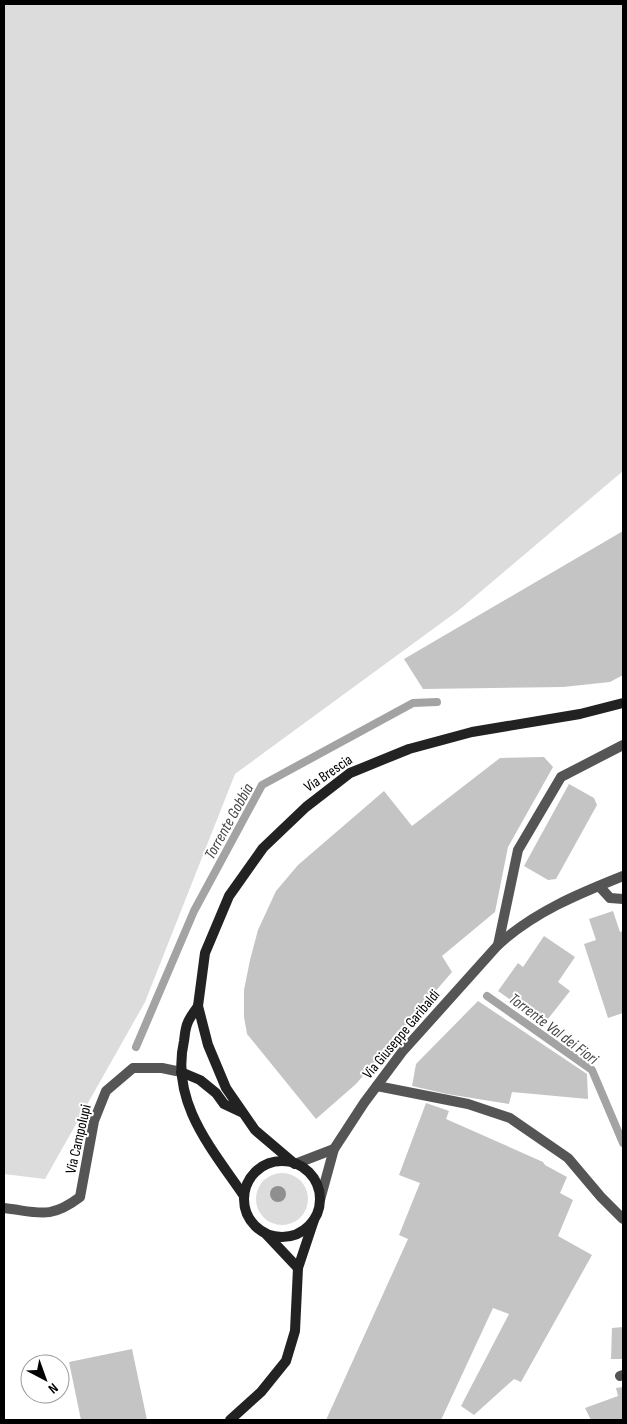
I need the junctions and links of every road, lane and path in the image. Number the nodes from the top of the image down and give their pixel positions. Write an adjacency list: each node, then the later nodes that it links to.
1 (623, 703): 7 (main road, Via Brescia)
2 (623, 745): 6 (street)
3 (623, 876): 4 (street, Via Giuseppe Garibaldi)
4 (599, 886): 5 (street); 6 (street, Via Giuseppe Garibaldi)
5 (623, 899)
6 (498, 945): 9 (street, Via Giuseppe Garibaldi)
7 (198, 1006): 8 (main road, Via Brescia); 10 (main road, Via Brescia)
8 (180, 1072): 10 (main road, Via Brescia); 13 (main road, Via Brescia); 15 (street, Via Campolupi)
9 (376, 1086): 11 (street, Via Giuseppe Garibaldi); 17 (street)
10 (241, 1113): 12 (main road, Via Brescia)
11 (334, 1149): 12 (street); 14 (street, Via Giuseppe Garibaldi)
12 (295, 1164): 13 (main road); 14 (main road)
13 (244, 1196): 18 (main road)
14 (320, 1200): 16 (main road)
15 (4, 1208)
16 (316, 1215): 18 (main road); 19 (main road)
17 (623, 1220)
18 (264, 1232): 19 (main road)
19 (298, 1268): 20 (main road)
20 (230, 1420)

